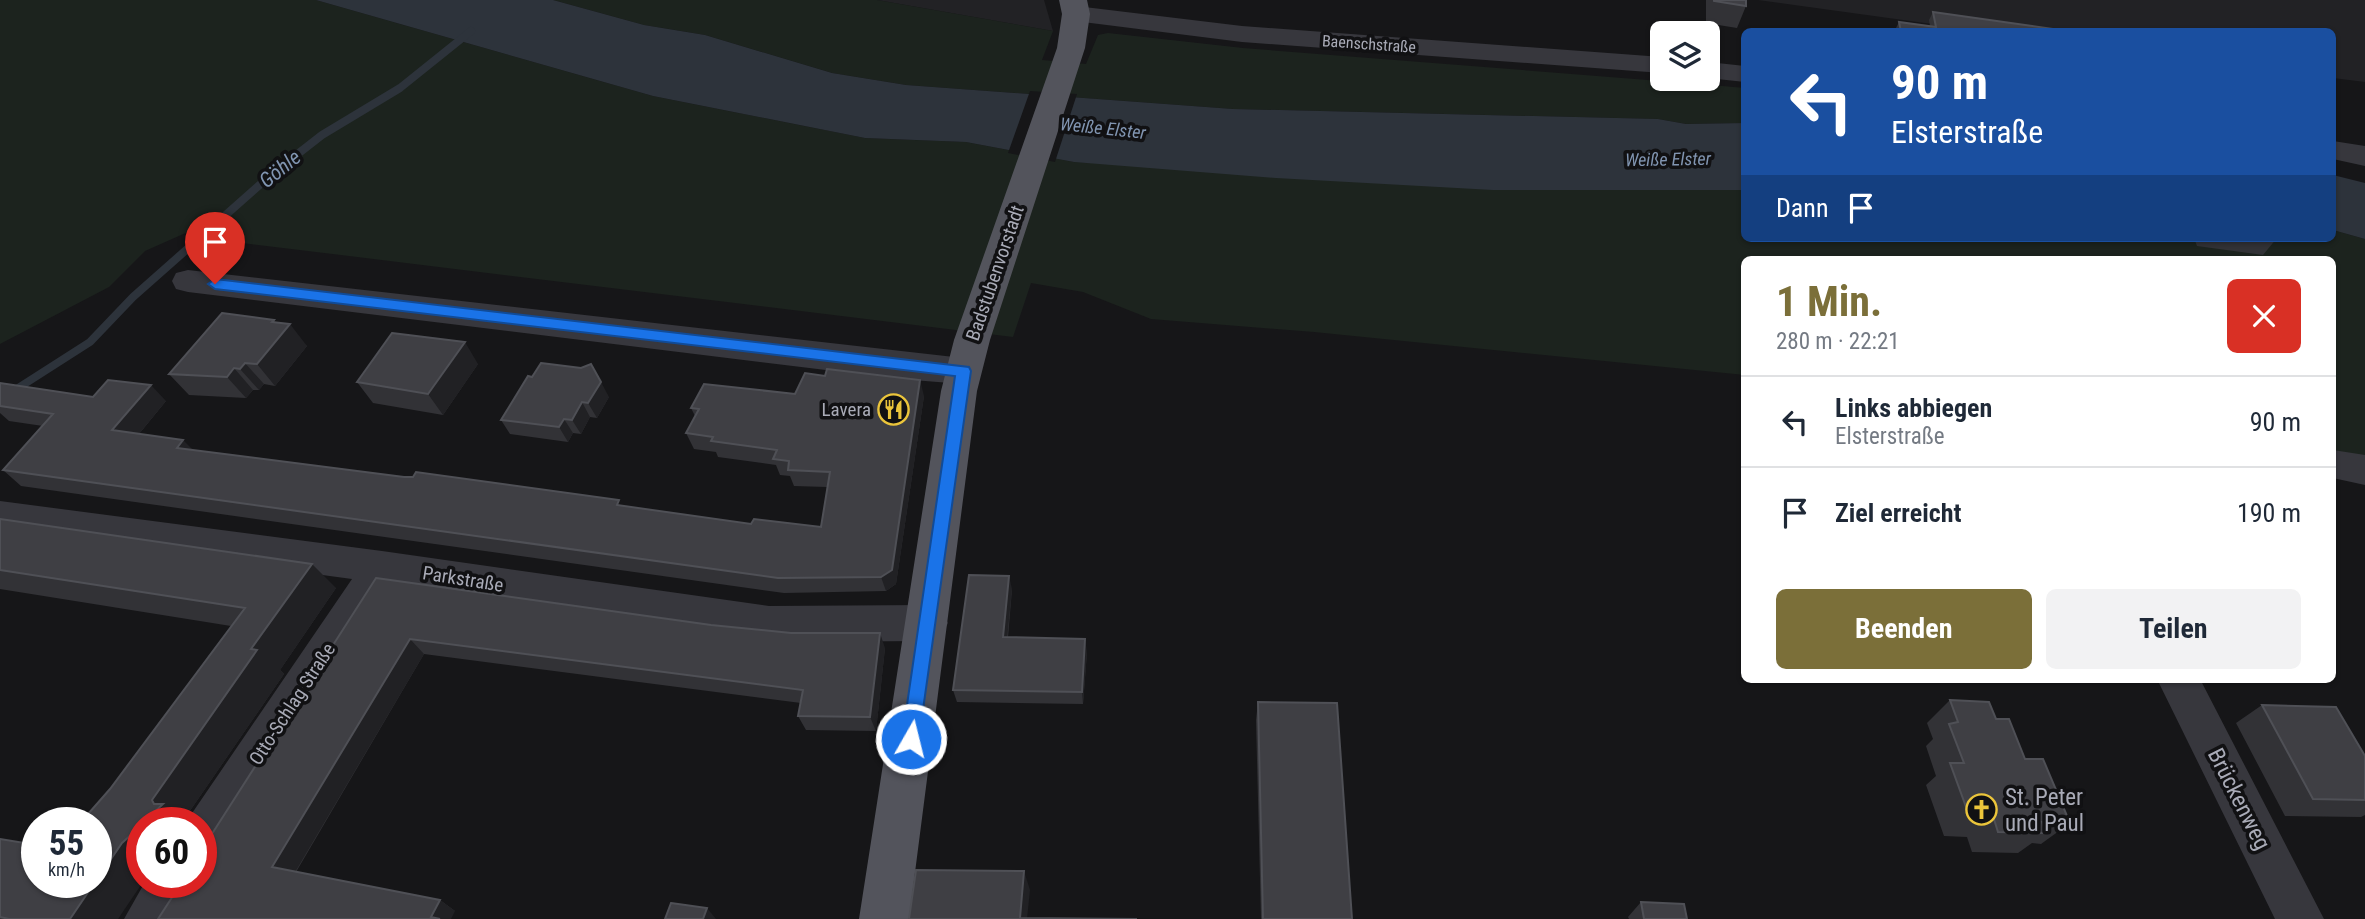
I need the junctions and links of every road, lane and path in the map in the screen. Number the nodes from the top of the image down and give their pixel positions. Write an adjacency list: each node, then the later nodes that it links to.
1 (1075, 7): 2 (street, Baenschstraße); 8 (main road, Badstubenvorstadt)
2 (1650, 64)
3 (1720, 71): 4 (street)
4 (1741, 74)
5 (2336, 151): 6 (street)
6 (2365, 156)
7 (188, 281): 8 (street)
8 (964, 371): 13 (main road, Badstubenvorstadt)
9 (2336, 465): 10 (street)
10 (2365, 470)
11 (0, 516): 12 (street, Parkstraße)
12 (382, 567): 13 (street, Parkstraße); 15 (street, Otto-Schlag Straße)
13 (928, 623): 18 (main road, Badstubenvorstadt)
14 (2180, 683): 19 (street, Brückenweg)
15 (217, 816)
16 (162, 898): 17 (street)
17 (148, 919)
18 (884, 919)
19 (2300, 919)

